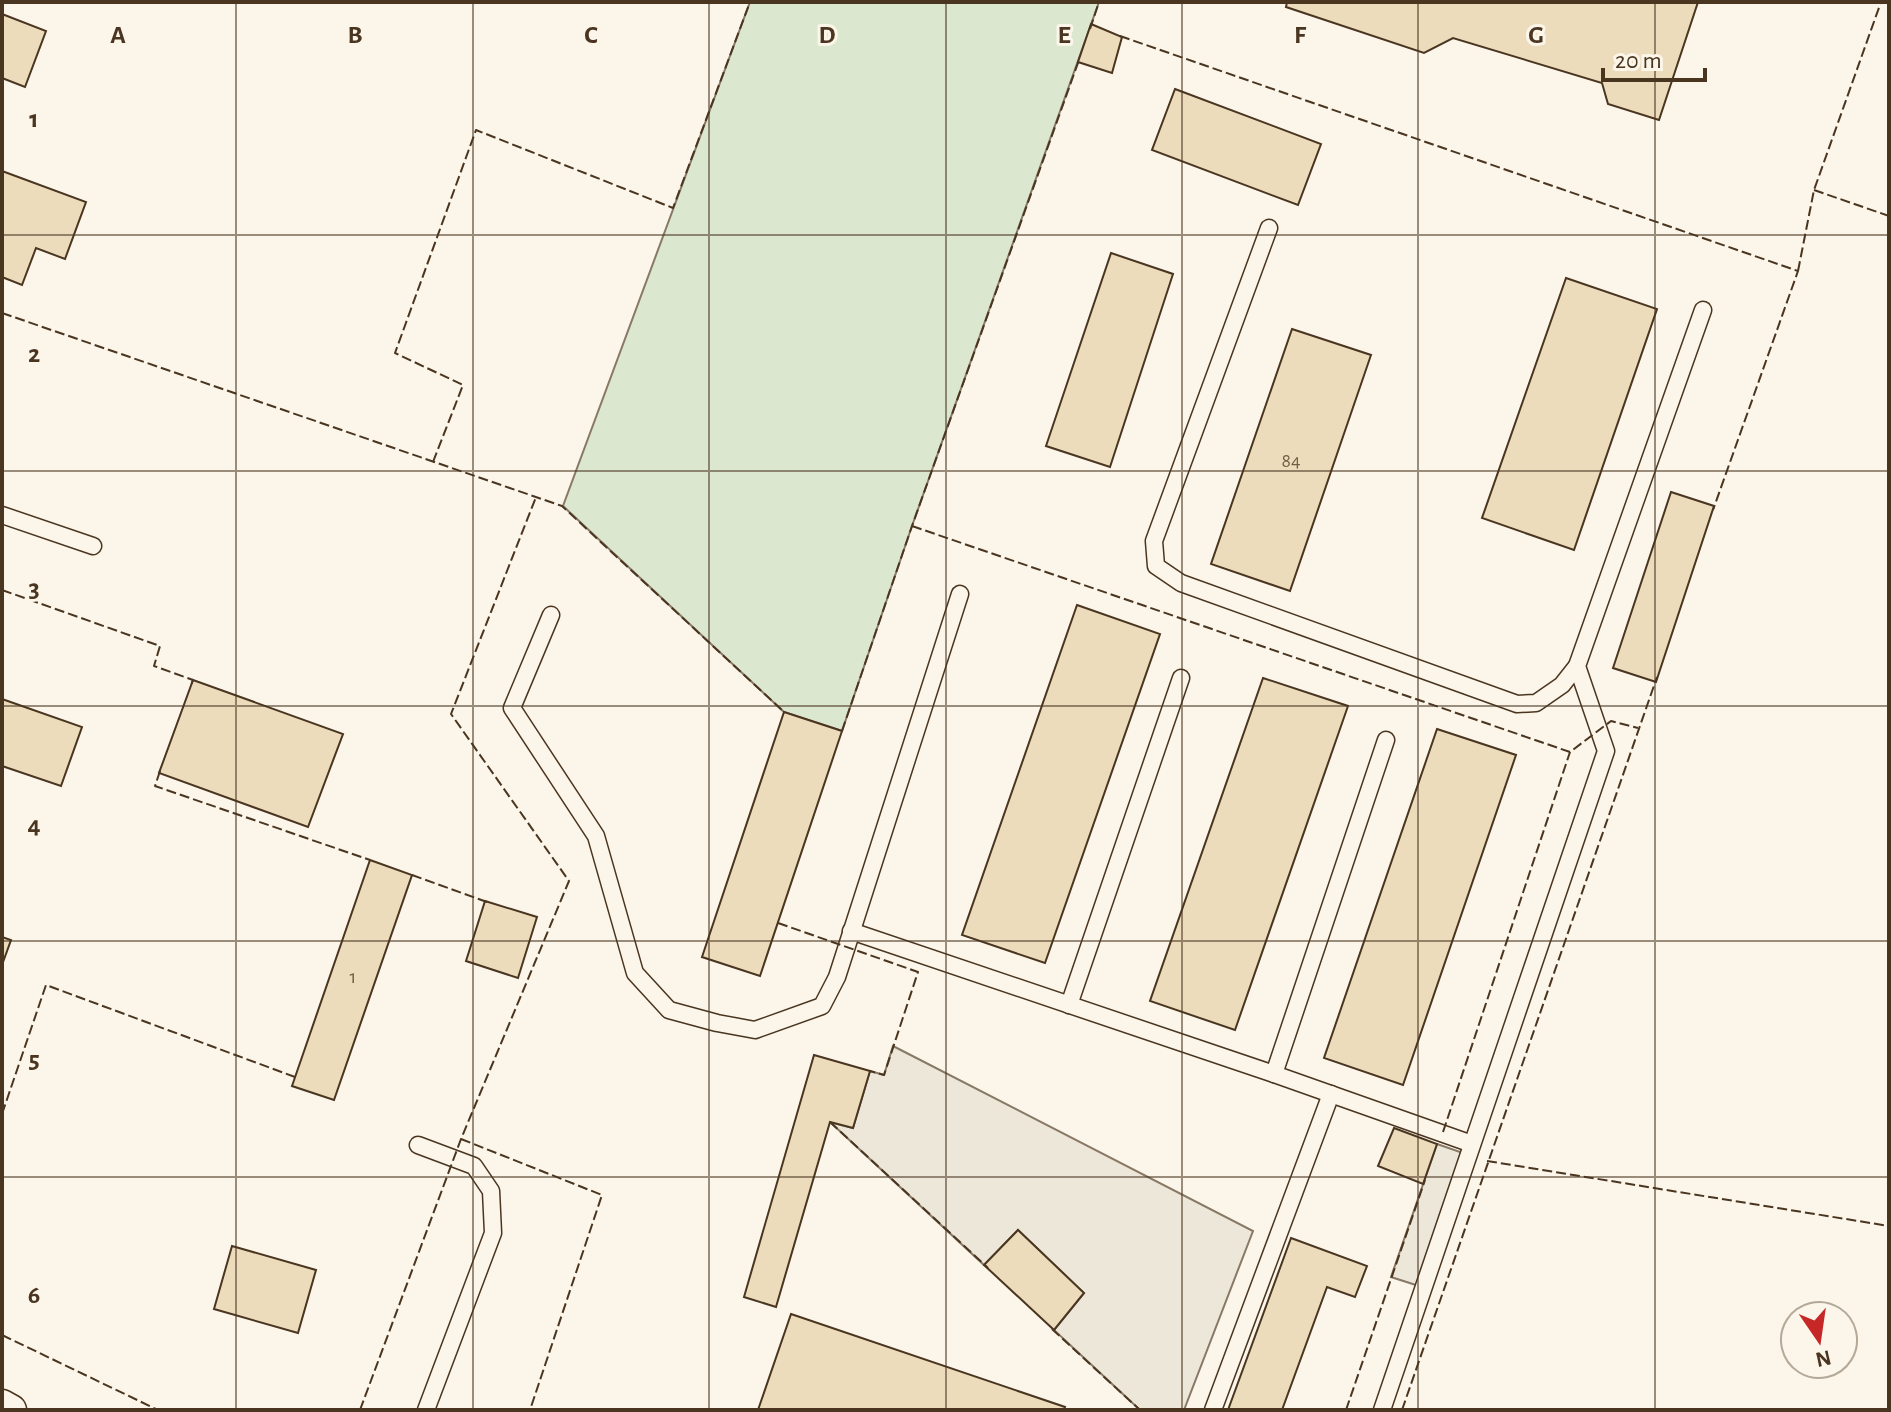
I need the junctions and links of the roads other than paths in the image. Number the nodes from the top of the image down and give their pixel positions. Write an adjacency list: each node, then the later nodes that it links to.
1 (1269, 228): 7 (lane)
2 (1703, 310): 7 (lane)
3 (2, 515): 4 (lane)
4 (93, 546)
5 (960, 594): 10 (lane)
6 (551, 615): 10 (lane)
7 (1577, 666): 14 (lane)
8 (1181, 678): 11 (lane)
9 (1386, 740): 12 (lane)
10 (851, 931): 11 (lane)
11 (1069, 1005): 12 (lane)
12 (1274, 1074): 13 (lane)
13 (1331, 1094): 14 (lane); 19 (lane)
14 (1472, 1144): 20 (lane)
15 (418, 1145): 18 (lane)
16 (2, 1405): 17 (street)
17 (11, 1410)
18 (426, 1410)
19 (1213, 1410)
20 (1382, 1410)

